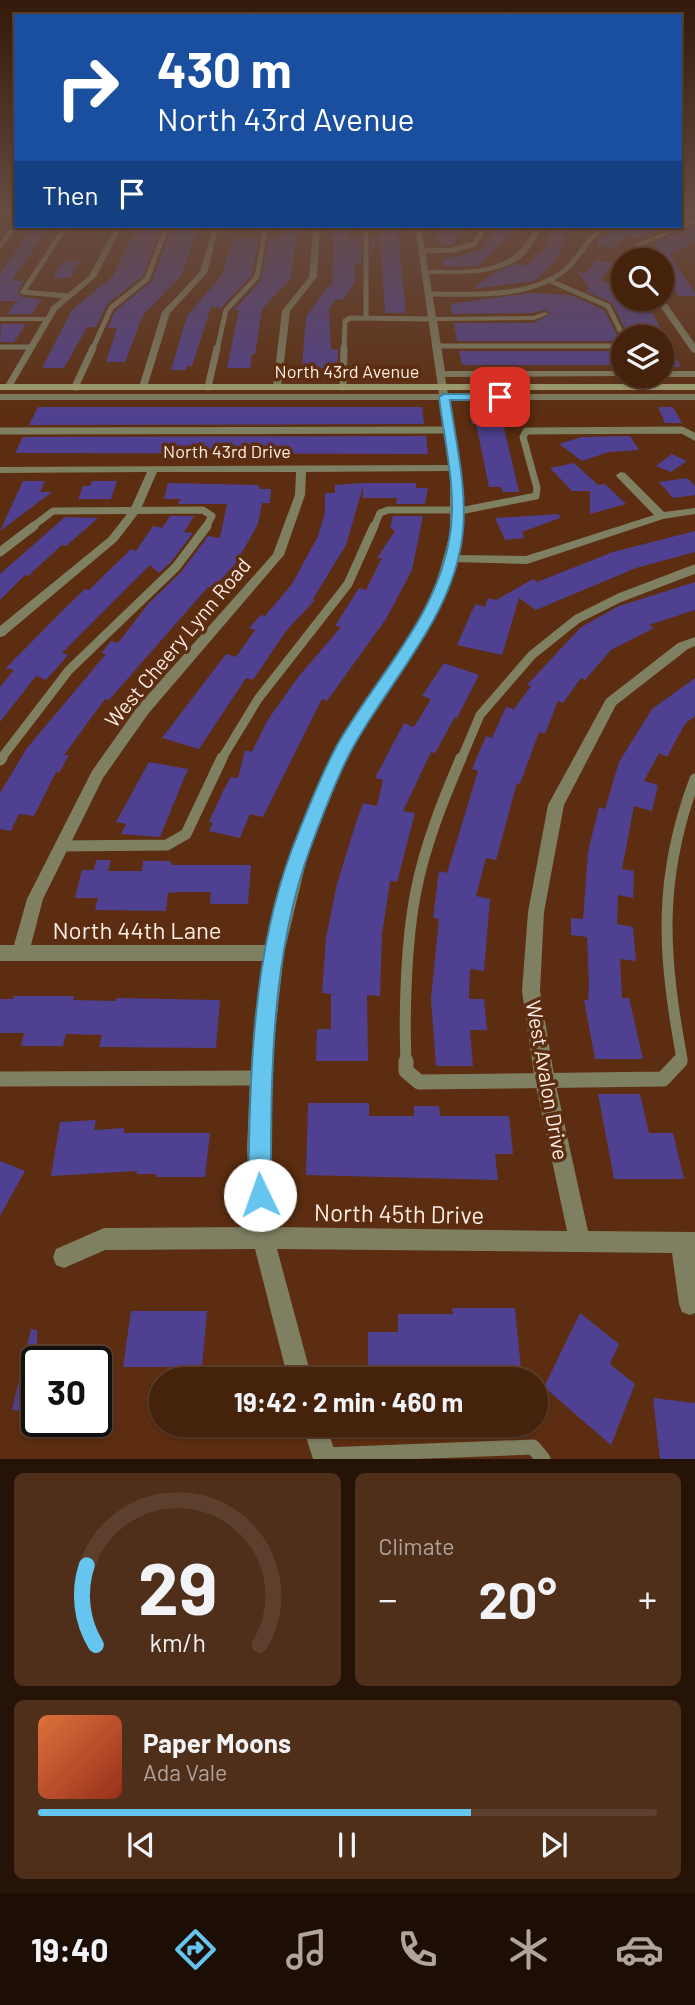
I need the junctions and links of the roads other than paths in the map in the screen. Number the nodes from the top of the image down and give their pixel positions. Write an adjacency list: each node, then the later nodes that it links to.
1 (30, 281): 12 (lane)
2 (87, 281): 12 (street)
3 (144, 281): 32 (lane)
4 (195, 281): 33 (street)
5 (253, 281): 34 (lane)
6 (310, 281): 35 (street)
7 (366, 281): 15 (lane)
8 (427, 281): 11 (street)
9 (543, 281): 11 (lane)
10 (551, 281): 19 (lane)
11 (429, 294): 18 (street)
12 (67, 296): 17 (street)
13 (667, 311): 24 (street)
14 (545, 314): 18 (street)
15 (366, 318): 18 (lane); 36 (lane)
16 (0, 319): 17 (street)
17 (47, 319): 20 (street)
18 (433, 319): 21 (street)
19 (618, 325)
20 (31, 346): 23 (lane); 26 (street)
21 (437, 346): 22 (lane); 30 (street)
22 (611, 346)
23 (0, 347)
24 (695, 350)
25 (0, 373): 26 (street)
26 (16, 373): 31 (street)
27 (674, 374): 28 (street)
28 (695, 374)
29 (611, 375): 30 (street, North 43rd Avenue)
30 (442, 386): 36 (main road, North 43rd Avenue); 37 (main road, North 43rd Avenue); 38 (street, North 43rd Avenue); 39 (street, North 43rd Avenue); 40 (street)
31 (4, 387): 32 (main road, North 43rd Avenue)
32 (75, 387): 33 (main road, North 43rd Avenue)
33 (144, 387): 34 (main road, North 43rd Avenue)
34 (208, 387): 35 (main road, North 43rd Avenue)
35 (277, 387): 36 (main road, North 43rd Avenue)
36 (343, 387)
37 (695, 387)
38 (0, 397)
39 (695, 397)
40 (449, 430): 41 (lane); 44 (street)
41 (0, 431)
42 (695, 437): 49 (lane)
43 (154, 468): 45 (street, North 43rd Drive); 46 (street, North 43rd Drive); 48 (street)
44 (455, 468): 45 (street, North 43rd Drive); 49 (street)
45 (301, 469): 59 (street, West Cheery Lynn Road)
46 (0, 470)
47 (621, 475): 51 (street)
48 (135, 511): 52 (lane); 55 (street); 57 (lane)
49 (458, 511): 53 (street); 59 (lane)
50 (695, 511): 51 (street)
51 (661, 516): 53 (street)
52 (0, 552)
53 (452, 558): 62 (street)
54 (695, 569): 65 (lane)
55 (0, 633)
56 (695, 641): 65 (street, West Avalon Drive)
57 (0, 760)
58 (695, 779): 65 (lane)
59 (62, 846): 61 (street, West Cheery Lynn Road)
60 (0, 953): 61 (street, North 44th Lane)
61 (20, 953): 62 (street, North 44th Lane)
62 (275, 953): 64 (street)
63 (0, 1079): 64 (lane)
64 (260, 1079): 66 (street)
65 (545, 1081): 67 (street, West Avalon Drive)
66 (263, 1238): 67 (street, North 45th Drive); 69 (street, North 45th Drive); 71 (street)
67 (580, 1241): 68 (street, North 45th Drive)
68 (688, 1243): 70 (street)
69 (64, 1257)
70 (690, 1304)
71 (297, 1367)
72 (318, 1437): 73 (street)
73 (325, 1457): 74 (lane)
74 (544, 1459)

